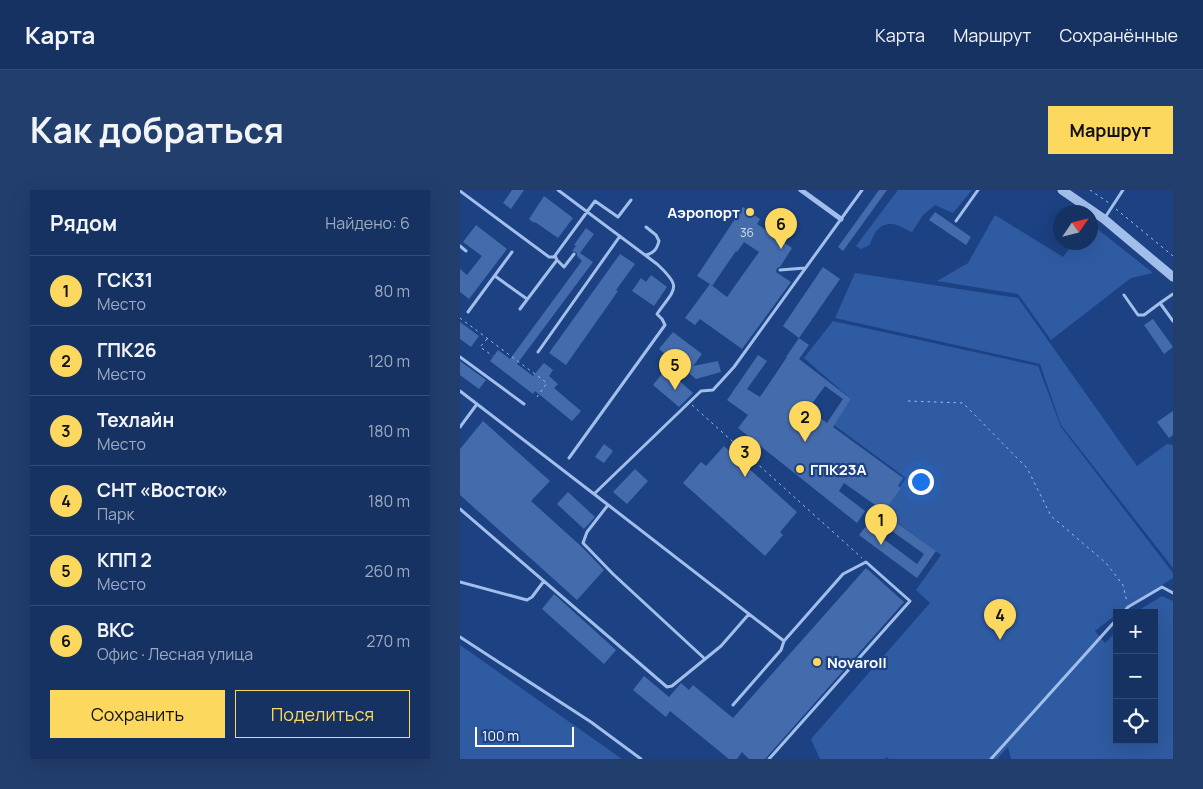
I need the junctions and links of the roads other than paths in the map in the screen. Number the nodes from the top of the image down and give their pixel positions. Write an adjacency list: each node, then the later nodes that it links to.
1 (558, 190): 9 (lane)
2 (802, 190): 10 (street)
3 (862, 190): 10 (lane)
4 (978, 190): 12 (lane)
5 (1062, 190): 11 (street)
6 (1123, 190): 11 (lane)
7 (460, 191): 20 (lane)
8 (631, 200): 9 (lane)
9 (587, 212): 14 (lane); 20 (lane)
10 (840, 219): 22 (lane)
11 (1104, 219): 25 (street)
12 (956, 221)
13 (646, 227): 19 (lane)
14 (620, 236): 19 (lane); 33 (lane)
15 (460, 246): 16 (lane)
16 (466, 251)
17 (512, 252): 24 (lane)
18 (574, 254): 21 (lane)
19 (645, 255): 39 (lane)
20 (555, 256): 21 (lane)
21 (557, 260): 28 (lane)
22 (806, 268): 23 (lane); 40 (lane)
23 (780, 270)
24 (495, 276): 28 (lane); 31 (lane)
25 (1173, 277)
26 (1173, 294): 29 (lane)
27 (1124, 295): 29 (lane)
28 (527, 299): 30 (lane)
29 (1160, 303): 32 (lane)
30 (520, 309)
31 (468, 312)
32 (1173, 321)
33 (538, 352)
34 (460, 357): 37 (lane)
35 (460, 391): 36 (lane)
36 (477, 404): 38 (lane); 40 (lane)
37 (524, 404)
38 (460, 427)
39 (570, 458)
40 (594, 494): 41 (lane)
41 (608, 505): 47 (lane); 51 (lane)
42 (460, 509): 43 (lane)
43 (544, 581): 44 (lane); 51 (lane)
44 (460, 582)
45 (1173, 593): 46 (lane)
46 (1126, 609)
47 (749, 614): 50 (lane); 51 (lane)
48 (1113, 623): 55 (lane)
49 (460, 637): 53 (lane)
50 (784, 641): 52 (lane); 54 (lane)
51 (705, 659)
52 (734, 705)
53 (641, 759)
54 (769, 759)
55 (990, 759)

